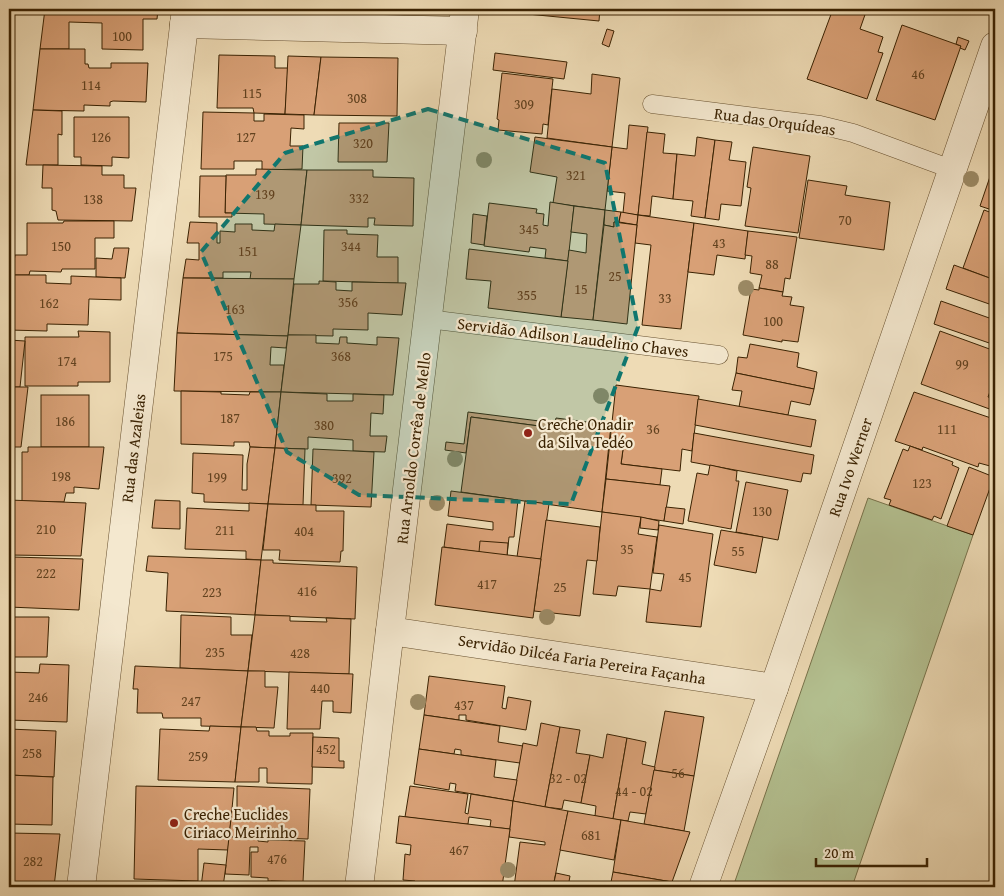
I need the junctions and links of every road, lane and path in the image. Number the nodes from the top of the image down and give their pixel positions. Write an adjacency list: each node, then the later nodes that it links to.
1 (185, 16): 2 (street); 10 (street, Rua das Azaleias)
2 (464, 20): 6 (street, Rua Arnoldo Corrêa de Mello)
3 (995, 46): 5 (street, Rua Ivo Werner)
4 (652, 104): 5 (lane, Rua das Orquídeas)
5 (952, 169): 9 (street, Rua Ivo Werner)
6 (428, 319): 7 (lane, Servidão Adilson Laudelino Chaves); 8 (street, Rua Arnoldo Corrêa de Mello)
7 (719, 354)
8 (390, 631): 9 (street, Servidão Dilcéa Faria Pereira Façanha); 11 (street, Rua Arnoldo Corrêa de Mello)
9 (774, 688): 12 (street, Rua Ivo Werner)
10 (81, 887)
11 (359, 887)
12 (703, 887)

